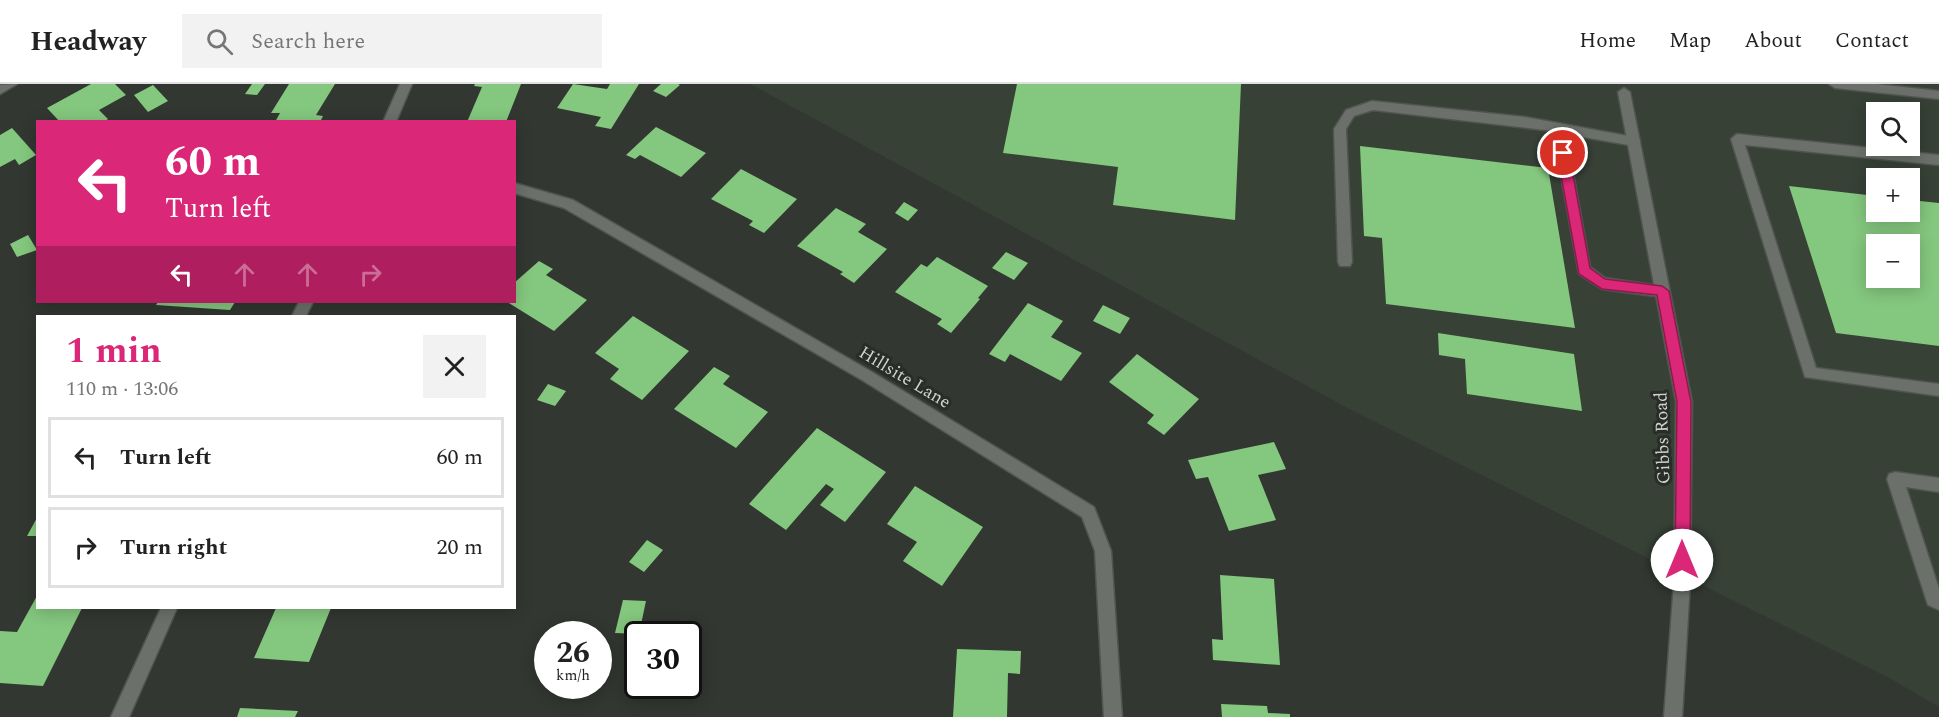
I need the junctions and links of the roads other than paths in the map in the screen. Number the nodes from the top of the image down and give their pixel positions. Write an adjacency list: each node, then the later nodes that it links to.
1 (11, 84): 4 (street)
2 (406, 84): 7 (street)
3 (1835, 84): 6 (street)
4 (0, 90)
5 (1624, 92): 9 (street, Gibbs Road)
6 (1939, 95)
7 (390, 120)
8 (1559, 129): 9 (street); 12 (street); 13 (street)
9 (1634, 141): 13 (street, Gibbs Road)
10 (1939, 160): 14 (street)
11 (516, 189): 19 (street, Hillsite Lane)
12 (1345, 262)
13 (1662, 291): 20 (street, Gibbs Road)
14 (1939, 390)
15 (1939, 484): 16 (street)
16 (1939, 602)
17 (169, 609): 18 (street)
18 (120, 717)
19 (1113, 717)
20 (1673, 717)

